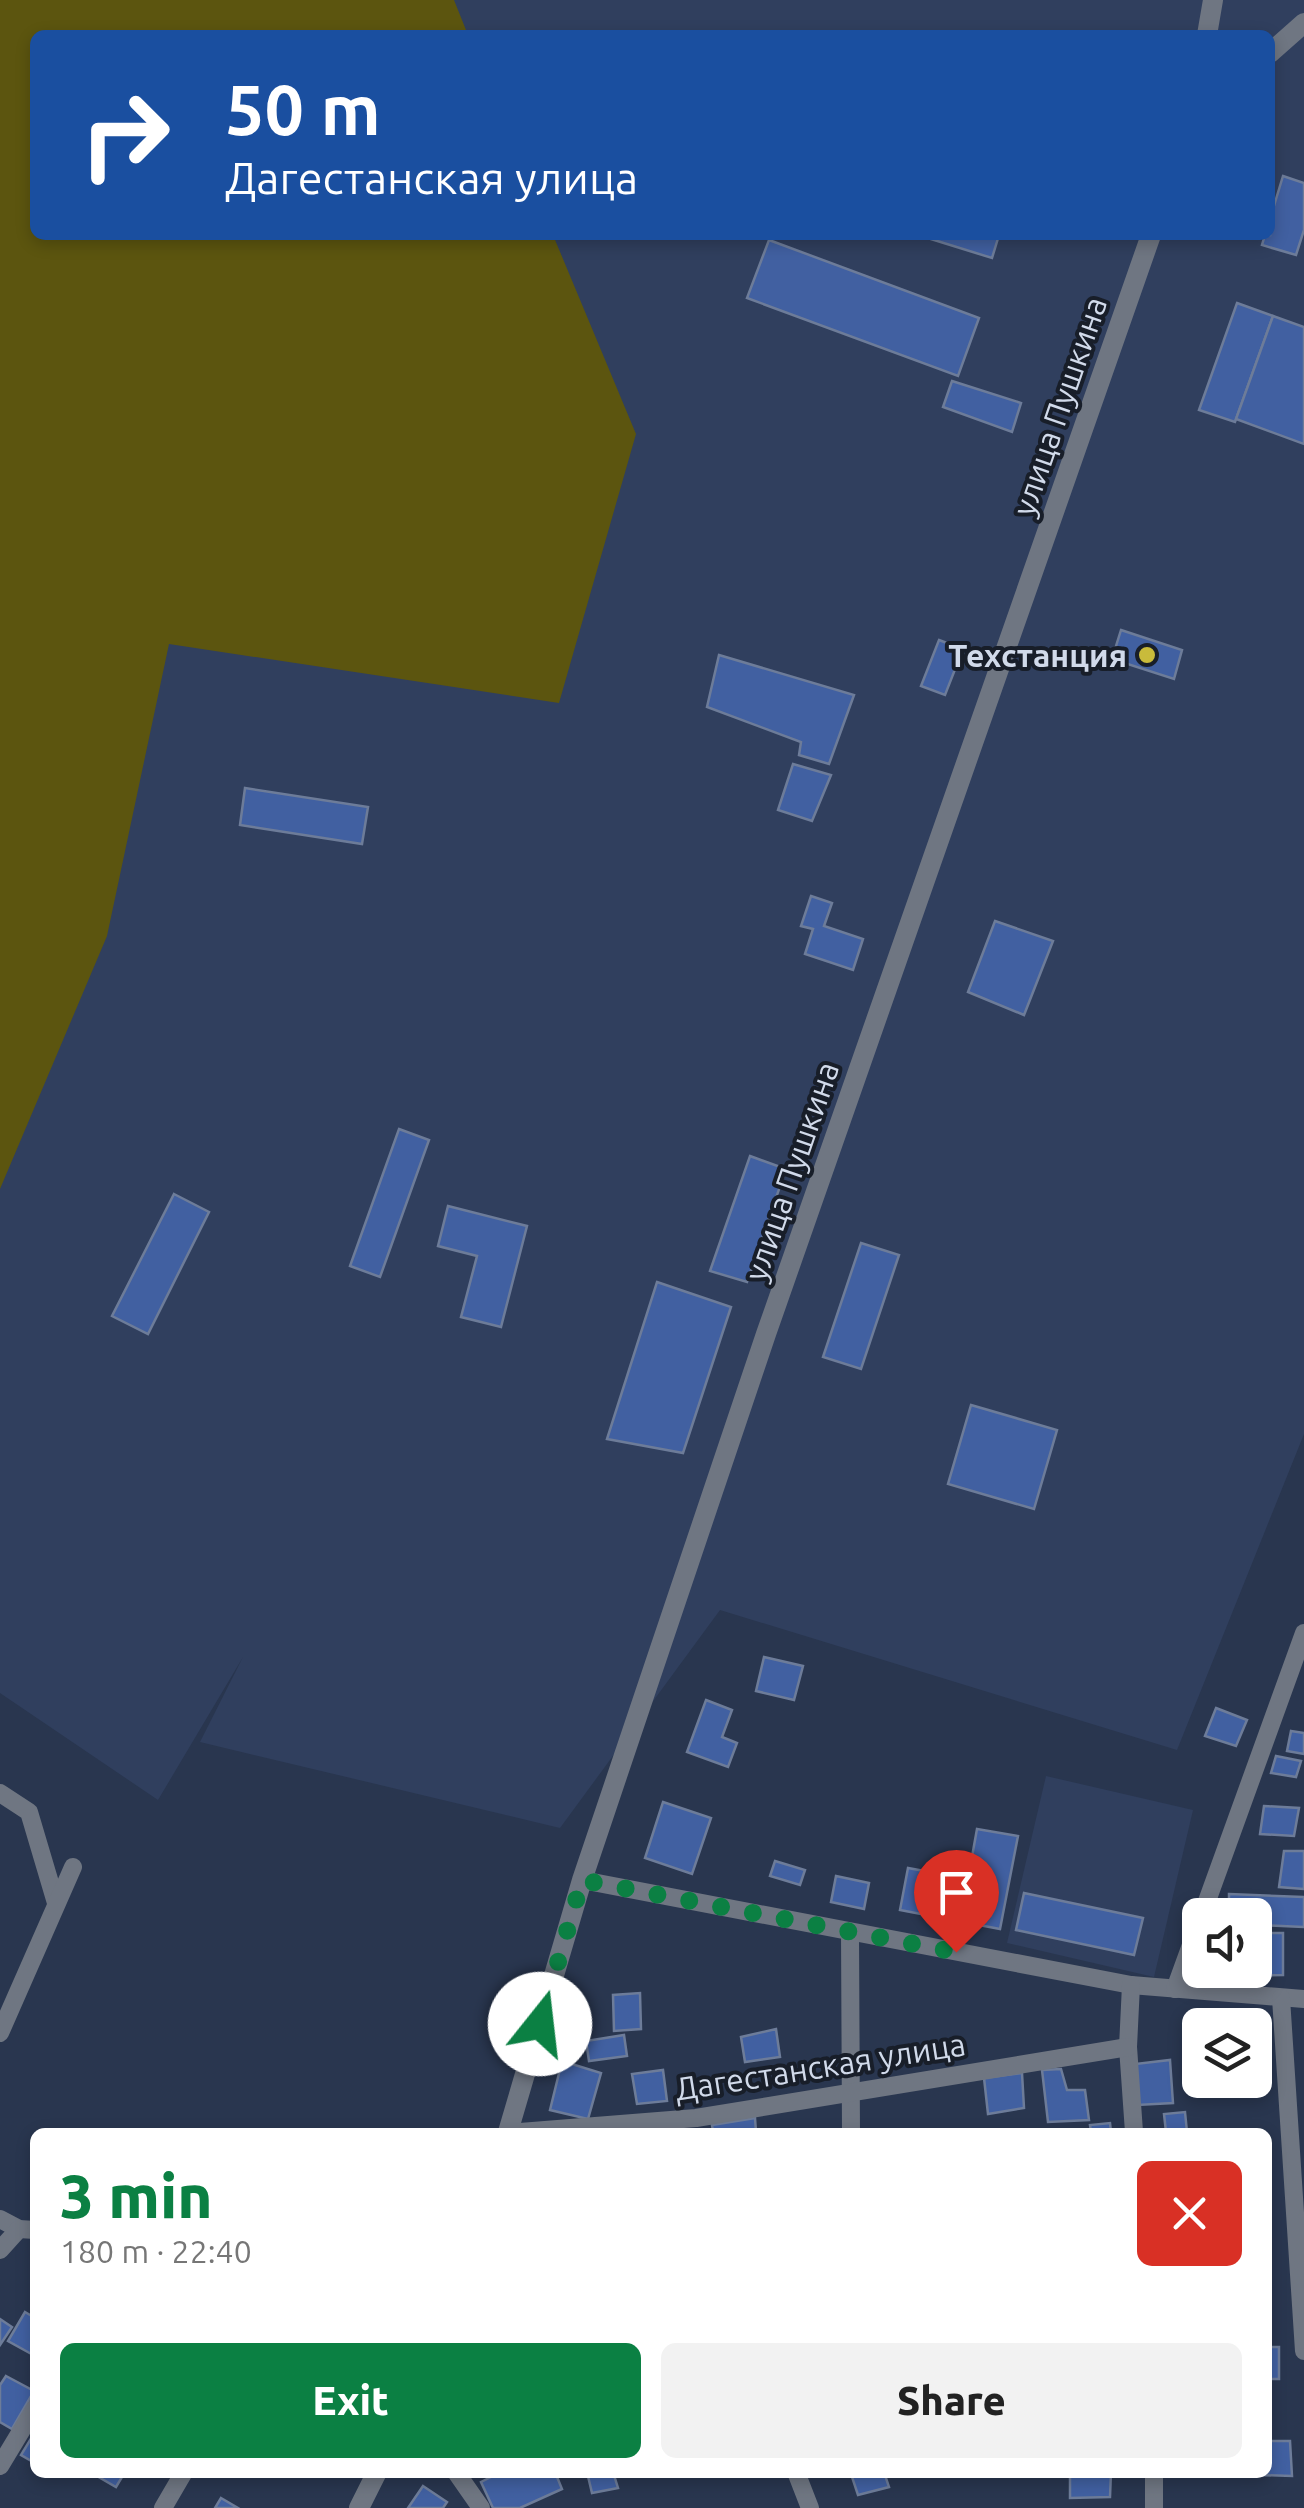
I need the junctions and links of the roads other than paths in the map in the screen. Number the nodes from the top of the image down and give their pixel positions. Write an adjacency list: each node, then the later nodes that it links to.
1 (1304, 23): 2 (street)
2 (1275, 48)
3 (1149, 240): 7 (street, улица Пушкина)
4 (1304, 1634): 8 (street)
5 (0, 1793): 9 (street)
6 (73, 1868): 9 (street)
7 (582, 1880): 10 (street); 20 (street, улица Пушкина)
8 (1208, 1898)
9 (56, 1903): 16 (street)
10 (850, 1932): 12 (street); 18 (street)
11 (1182, 1970): 13 (street)
12 (1131, 1984): 13 (street); 17 (street)
13 (1175, 1989): 14 (street)
14 (1281, 1998): 15 (street); 27 (street)
15 (1304, 1998)
16 (0, 2033)
17 (1128, 2048): 18 (street, Дагестанская улица); 23 (street)
18 (850, 2094): 19 (street, Дагестанская улица); 22 (street)
19 (698, 2125): 21 (street, Дагестанская улица)
20 (509, 2128)
21 (622, 2128)
22 (851, 2128)
23 (1134, 2128)
24 (0, 2219): 25 (street)
25 (27, 2230): 26 (street)
26 (0, 2250)
27 (1304, 2351)
28 (30, 2416): 29 (street)
29 (0, 2466)
30 (180, 2478): 35 (street)
31 (374, 2478): 36 (street)
32 (461, 2478): 37 (street)
33 (798, 2478): 38 (street)
34 (1154, 2478): 39 (street)
35 (163, 2508)
36 (359, 2508)
37 (481, 2508)
38 (810, 2508)
39 (1154, 2508)

